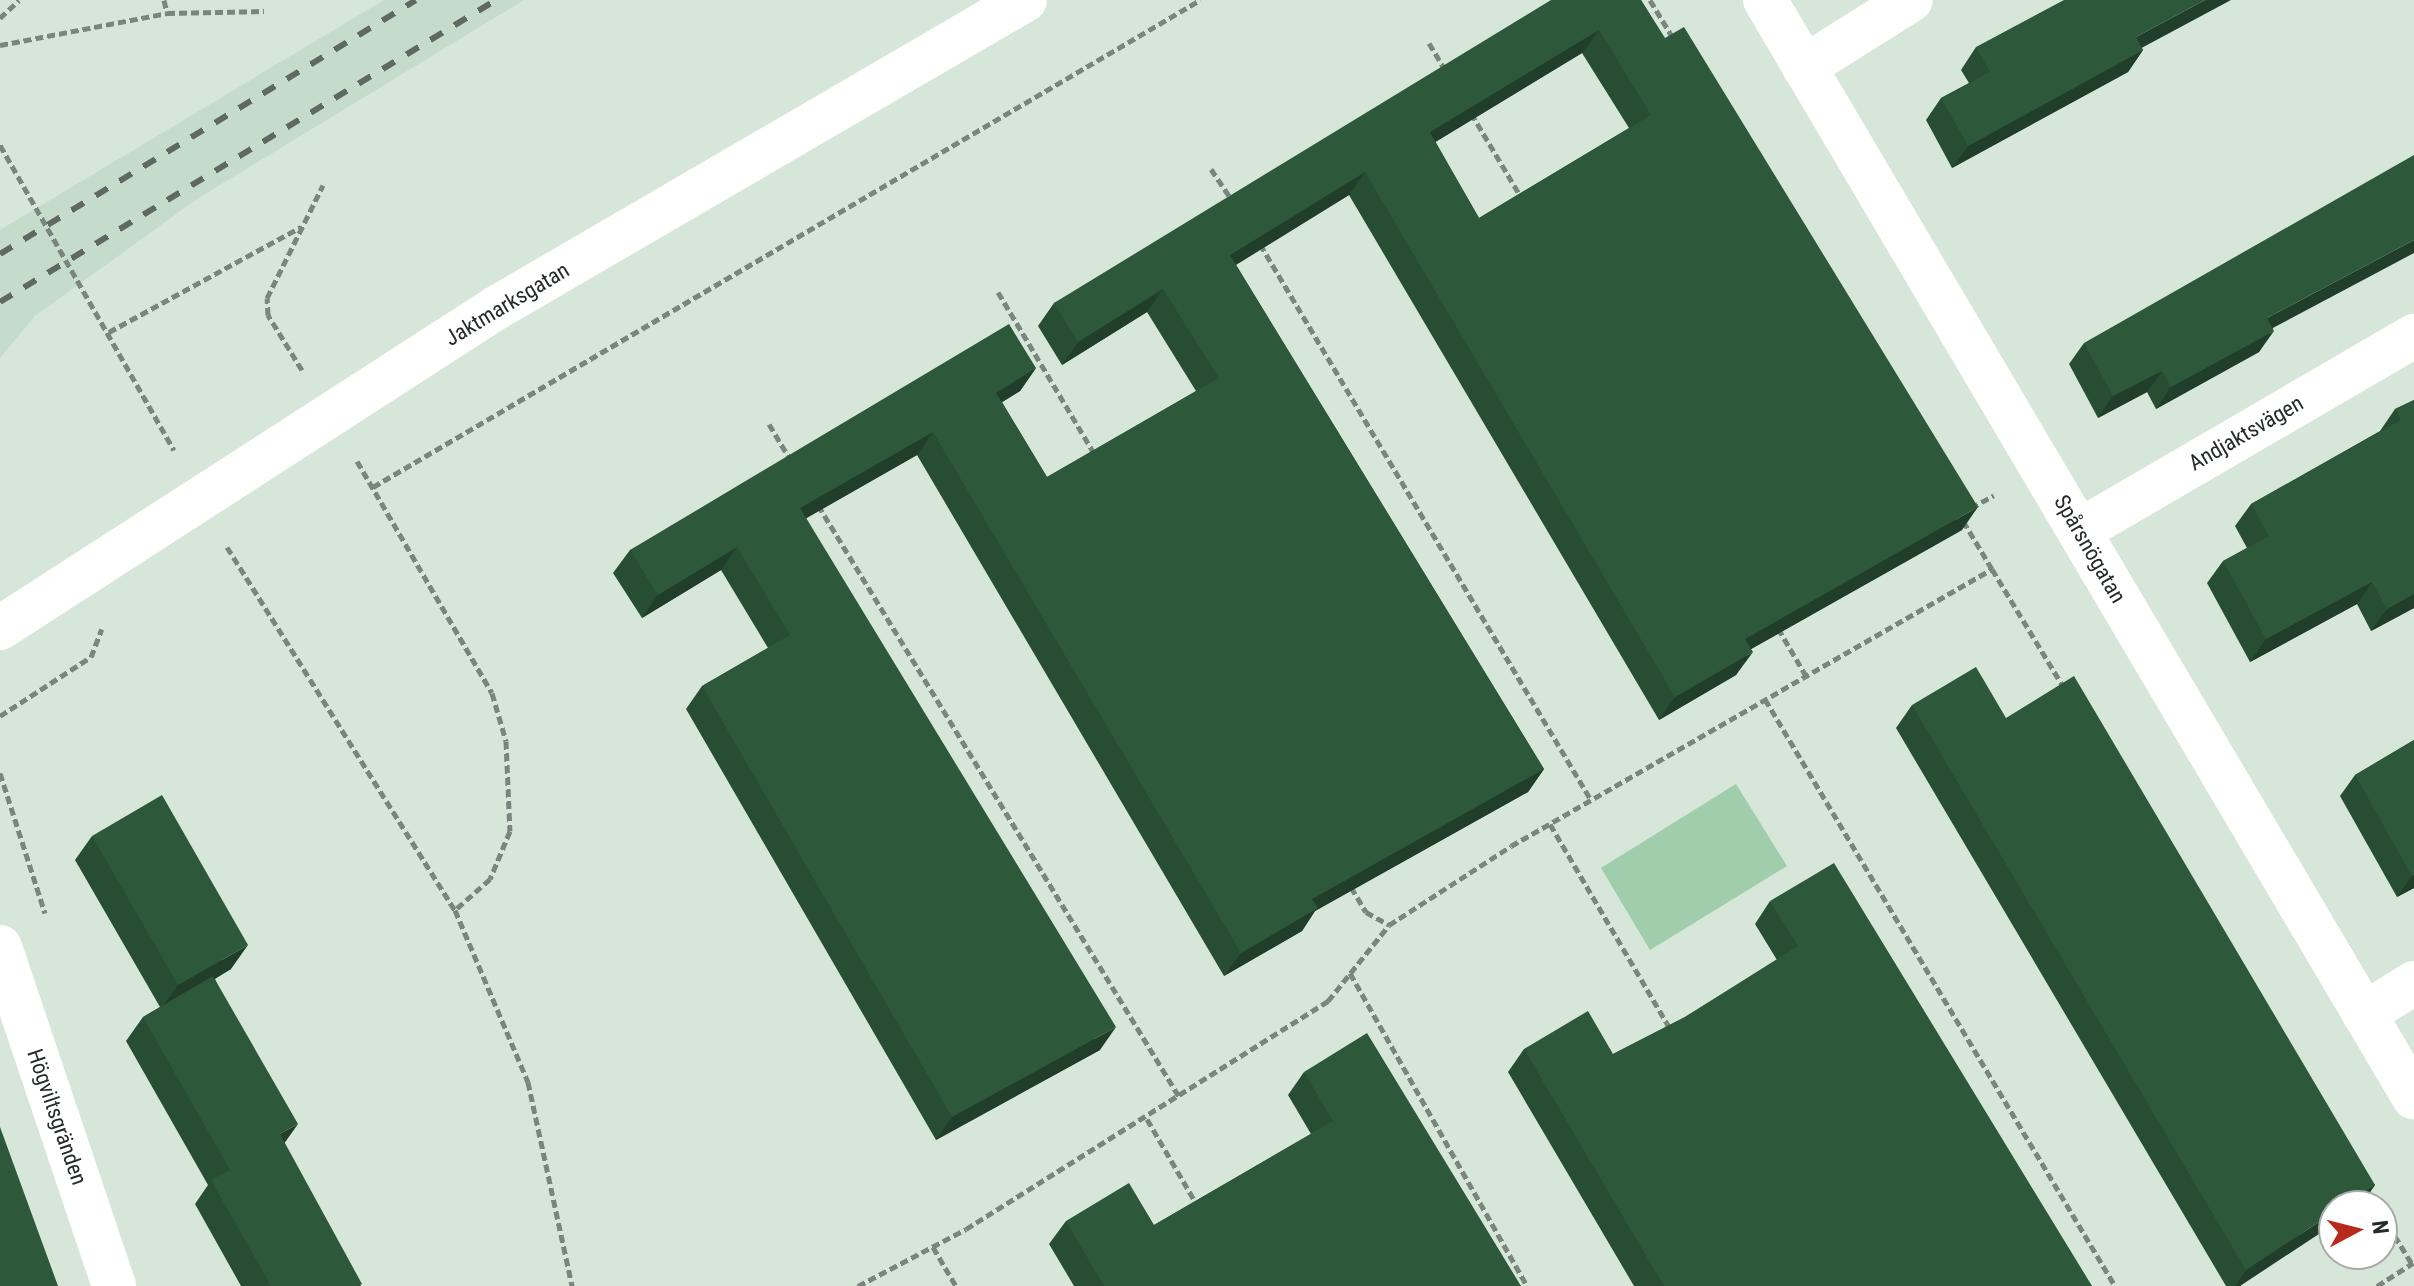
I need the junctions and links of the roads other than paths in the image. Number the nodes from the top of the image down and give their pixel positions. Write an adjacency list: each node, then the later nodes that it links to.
1 (1025, 0): 7 (street, Jaktmarksgatan)
2 (1765, 0): 4 (street, Spårsnögatan)
3 (1911, 0): 4 (street)
4 (1804, 67): 6 (street, Spårsnögatan)
5 (2414, 336): 6 (street, Andjaktsvägen)
6 (2079, 531): 10 (street, Spårsnögatan)
7 (0, 628)
8 (0, 947): 12 (street, Högviltsgränden)
9 (2414, 983): 10 (street)
10 (2364, 1014): 11 (street, Spårsnögatan)
11 (2414, 1098)
12 (114, 1286)

